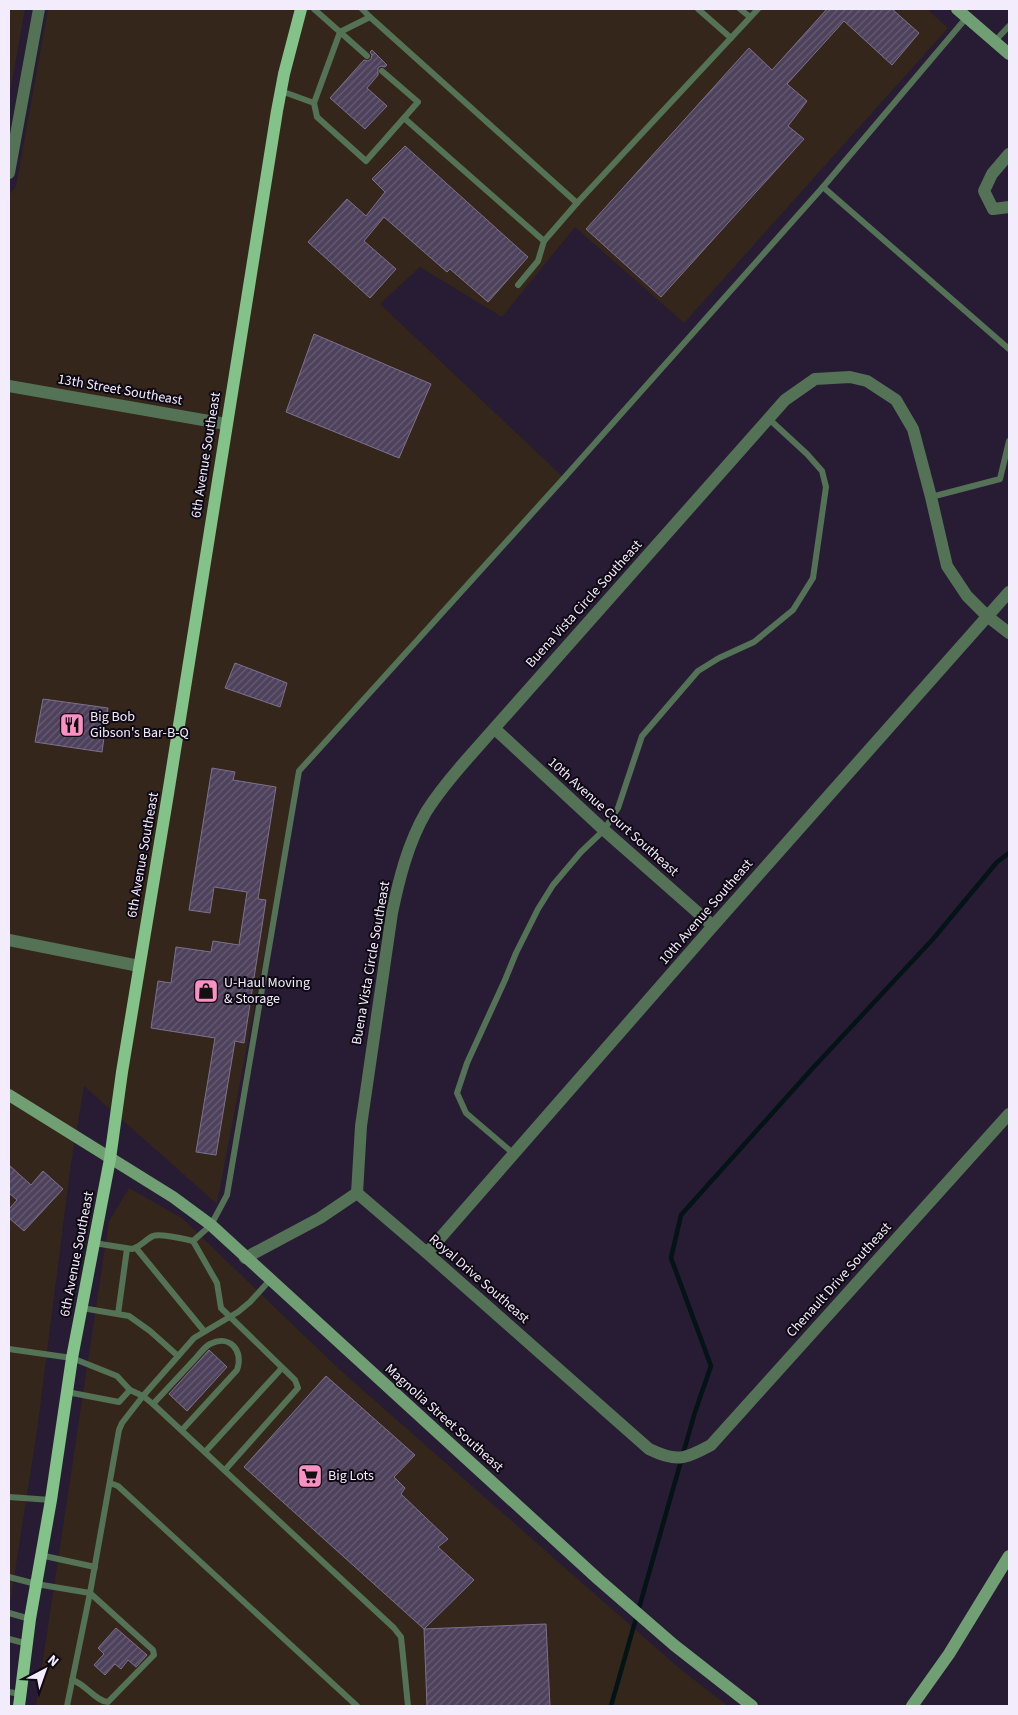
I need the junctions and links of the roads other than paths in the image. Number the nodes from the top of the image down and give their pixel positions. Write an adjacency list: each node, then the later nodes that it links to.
1 (39, 9): 23 (street)
2 (301, 9): 19 (main road, 6th Avenue Southeast)
3 (314, 9): 13 (lane)
4 (362, 9): 9 (lane)
5 (698, 9): 14 (lane)
6 (740, 9): 10 (lane)
7 (758, 9): 10 (lane)
8 (957, 9): 11 (street)
9 (370, 17): 13 (lane); 25 (lane)
10 (750, 18): 14 (lane)
11 (967, 18): 15 (street); 24 (lane)
12 (1009, 26): 15 (lane)
13 (340, 32): 17 (lane); 20 (lane)
14 (731, 38): 25 (lane)
15 (995, 41): 16 (street)
16 (1009, 54)
17 (367, 56)
18 (382, 70): 21 (lane)
19 (281, 91): 20 (lane); 32 (main road, 6th Avenue Southeast)
20 (314, 103): 21 (lane)
21 (404, 118): 27 (lane)
22 (1009, 154): 26 (street)
23 (9, 173)
24 (822, 187): 29 (lane); 48 (lane)
25 (577, 203): 27 (lane)
26 (1009, 207)
27 (544, 241): 28 (lane)
28 (518, 285)
29 (1009, 349)
30 (9, 386): 32 (street, 13th Street Southeast)
31 (769, 419): 34 (street, Buena Vista Circle Southeast); 38 (street, Buena Vista Circle Southeast); 39 (lane)
32 (226, 424): 42 (main road, 6th Avenue Southeast)
33 (1009, 440): 34 (lane)
34 (931, 497): 36 (street, Buena Vista Circle Southeast)
35 (1009, 592): 36 (street, 10th Avenue Southeast)
36 (987, 616): 37 (street, Buena Vista Circle Southeast); 40 (street, 10th Avenue Southeast)
37 (1009, 633)
38 (494, 729): 39 (street, 10th Avenue Court Southeast); 47 (street, Buena Vista Circle Southeast)
39 (604, 830): 40 (street, 10th Avenue Court Southeast); 45 (lane)
40 (712, 926): 45 (street, 10th Avenue Southeast)
41 (9, 940): 42 (street)
42 (139, 966): 46 (main road, 6th Avenue Southeast)
43 (9, 1095): 46 (street, Magnolia Street Southeast)
44 (1009, 1114): 70 (street, Chenault Drive Southeast)
45 (514, 1154): 53 (street, 10th Avenue Southeast)
46 (110, 1160): 48 (street, Magnolia Street Southeast); 50 (main road, 6th Avenue Southeast)
47 (357, 1193): 53 (street, Royal Drive Southeast); 54 (street)
48 (211, 1225): 49 (lane); 54 (street, Magnolia Street Southeast)
49 (193, 1241): 51 (lane); 58 (lane)
50 (94, 1243): 52 (lane); 56 (main road, 6th Avenue Southeast)
51 (136, 1248): 52 (lane); 59 (lane)
52 (127, 1249): 57 (lane)
53 (427, 1253): 70 (street, Royal Drive Southeast)
54 (245, 1258): 55 (street, Magnolia Street Southeast)
55 (270, 1280): 58 (lane); 90 (street, Magnolia Street Southeast)
56 (82, 1308): 57 (lane); 62 (main road, 6th Avenue Southeast)
57 (118, 1314): 61 (lane)
58 (228, 1317): 59 (lane); 63 (lane)
59 (204, 1331): 61 (lane)
60 (9, 1348): 62 (lane)
61 (178, 1356): 66 (lane)
62 (72, 1358): 64 (lane); 65 (main road, 6th Avenue Southeast)
63 (282, 1368): 69 (lane); 71 (lane)
64 (130, 1390): 65 (lane); 66 (lane)
65 (67, 1392): 74 (main road, 6th Avenue Southeast)
66 (143, 1396): 67 (lane); 72 (lane)
67 (153, 1404): 68 (lane); 68 (lane)
68 (182, 1430): 69 (lane)
69 (205, 1452): 71 (lane)
70 (684, 1458)
71 (225, 1470): 89 (lane)
72 (110, 1483): 77 (lane); 88 (lane)
73 (9, 1497): 74 (lane)
74 (51, 1500): 75 (main road, 6th Avenue Southeast)
75 (40, 1555): 77 (lane); 79 (main road, 6th Avenue Southeast)
76 (1009, 1556): 91 (street)
77 (95, 1567): 80 (lane)
78 (9, 1577): 79 (lane)
79 (36, 1584): 80 (lane); 82 (main road, 6th Avenue Southeast)
80 (90, 1593): 85 (lane); 85 (lane)
81 (9, 1613): 82 (lane)
82 (30, 1619): 84 (main road, 6th Avenue Southeast)
83 (9, 1639): 84 (lane)
84 (28, 1644): 86 (main road, 6th Avenue Southeast)
85 (72, 1680): 87 (lane)
86 (16, 1697)
87 (67, 1706)
88 (357, 1706)
89 (408, 1706)
90 (752, 1706)
91 (912, 1706)

